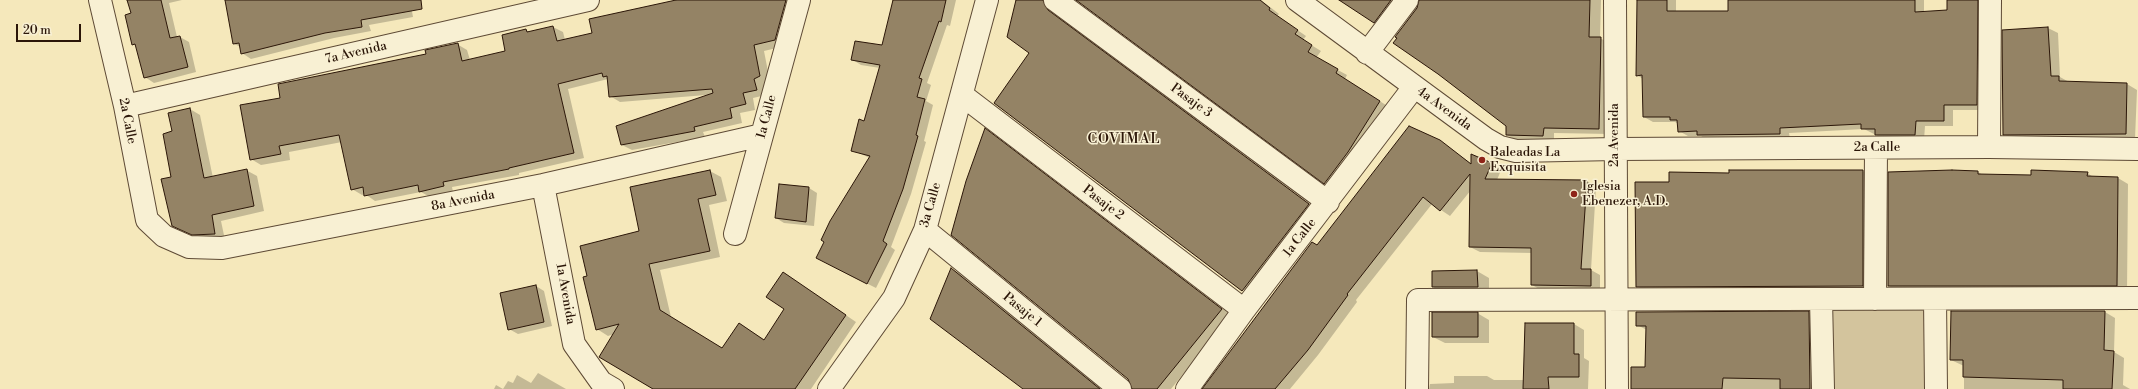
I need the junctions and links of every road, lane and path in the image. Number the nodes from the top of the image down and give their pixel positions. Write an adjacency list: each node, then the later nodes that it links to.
1 (100, 0): 13 (street, 2a Calle)
2 (588, 0): 13 (street, 7a Avenida)
3 (799, 0): 14 (street, 1a Calle)
4 (986, 0): 12 (street, 3a Calle)
5 (1055, 0): 20 (street, Pasaje 3)
6 (1297, 0): 10 (street, 4a Avenida)
7 (1407, 0): 10 (street)
8 (1615, 0): 16 (street, 2a Avenida)
9 (1990, 0): 15 (street)
10 (1367, 53): 11 (street, 4a Avenida)
11 (1414, 87): 16 (street, 4a Avenida); 20 (street, 1a Calle)
12 (962, 95): 21 (street, 3a Calle); 29 (street, Pasaje 2)
13 (125, 106): 23 (street, 2a Calle)
14 (762, 135): 19 (street, 8a Avenida); 22 (street, 1a Calle)
15 (1989, 147): 17 (street, 2a Calle); 18 (street, 2a Calle)
16 (1615, 149): 17 (street, 2a Calle); 25 (street, 2a Avenida)
17 (1876, 149): 27 (street)
18 (2138, 149)
19 (543, 185): 23 (street, 8a Avenida); 30 (street, 1a Avenida)
20 (1328, 202): 29 (street, 1a Calle)
21 (925, 230): 31 (street, 3a Calle); 32 (street, Pasaje 1)
22 (735, 234)
23 (164, 236)
24 (2138, 298): 28 (street)
25 (1616, 299): 26 (street); 34 (street); 35 (street, 2a Avenida)
26 (1821, 299): 27 (street); 36 (street)
27 (1875, 299): 28 (street)
28 (1935, 299): 37 (street)
29 (1244, 310): 33 (street, 1a Calle)
30 (604, 387)
31 (829, 389)
32 (1120, 389)
33 (1187, 389)
34 (1417, 389)
35 (1617, 389)
36 (1823, 389)
37 (1936, 389)

